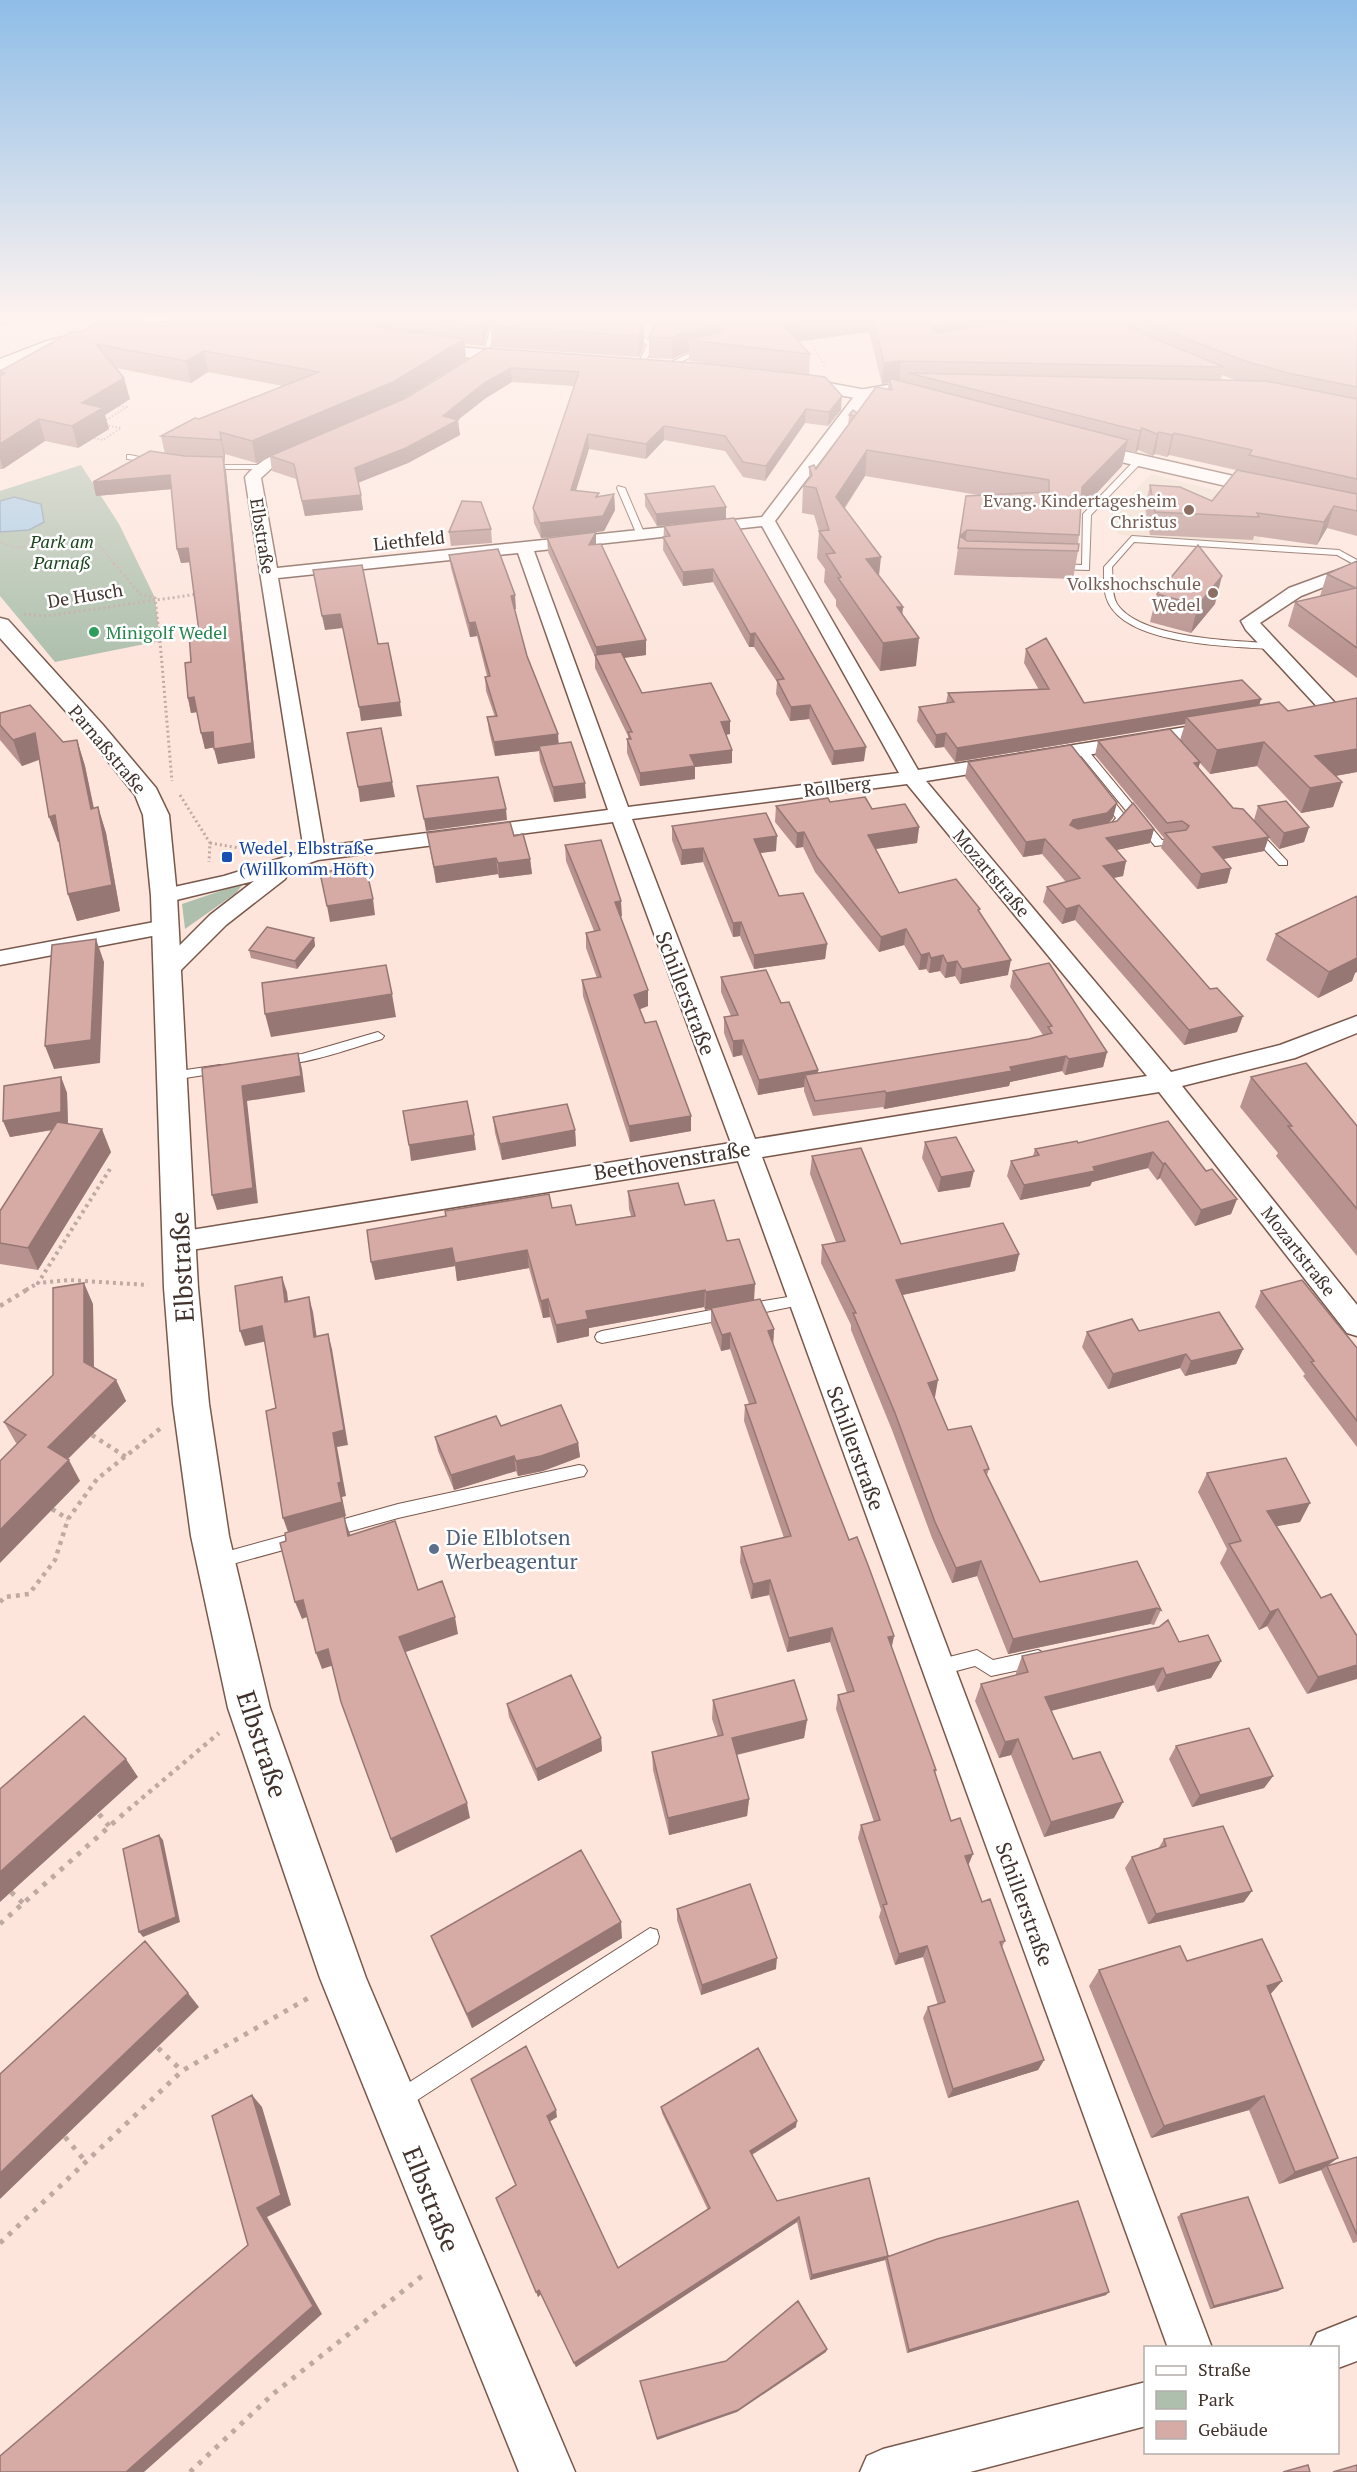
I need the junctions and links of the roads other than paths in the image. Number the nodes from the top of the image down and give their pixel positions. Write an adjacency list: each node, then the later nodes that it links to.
1 (836, 429): 11 (street)
2 (321, 441): 8 (street, Elbstraße)
3 (1065, 443): 5 (street)
4 (130, 457): 6 (lane)
5 (1138, 462): 10 (street); 15 (lane)
6 (165, 463)
7 (199, 466): 8 (lane)
8 (264, 467): 17 (street, Elbstraße)
9 (621, 488): 12 (lane)
10 (1357, 510)
11 (767, 521): 12 (street, Liethfeld); 23 (street, Mozartstraße)
12 (641, 535): 13 (street, Liethfeld)
13 (525, 548): 17 (street, Liethfeld); 24 (street, Schillerstraße)
14 (1357, 563): 19 (lane)
15 (1042, 566)
16 (1357, 568): 19 (street)
17 (269, 574): 28 (street, Elbstraße)
18 (6, 623): 30 (street, Parnaßstraße)
19 (1270, 646): 20 (street)
20 (1306, 713)
21 (1237, 724): 22 (street, Rollberg)
22 (1076, 751): 23 (street, Rollberg); 26 (lane); 27 (lane)
23 (912, 777): 24 (street, Rollberg); 39 (street, Mozartstraße)
24 (620, 814): 28 (street, Rollberg); 40 (street, Schillerstraße)
25 (1244, 820): 29 (lane)
26 (1097, 835)
27 (1178, 841)
28 (315, 854): 30 (street); 33 (street)
29 (1283, 863)
30 (164, 896): 31 (street, Elbstraße)
31 (165, 927): 32 (street); 33 (street, Elbstraße)
32 (0, 958)
33 (167, 971): 38 (street, Elbstraße)
34 (1357, 1024): 39 (street, Beethovenstraße)
35 (378, 1036): 36 (lane)
36 (272, 1062)
37 (229, 1067): 38 (lane)
38 (172, 1076): 41 (street, Elbstraße)
39 (1165, 1082): 40 (street, Beethovenstraße); 43 (street, Mozartstraße)
40 (746, 1148): 41 (street, Beethovenstraße); 42 (street, Schillerstraße)
41 (179, 1242): 46 (street, Elbstraße)
42 (800, 1300): 44 (lane); 48 (street, Schillerstraße)
43 (1357, 1325)
44 (602, 1337)
45 (579, 1471): 46 (lane)
46 (216, 1562): 50 (street, Elbstraße)
47 (1056, 1654): 48 (lane)
48 (937, 1668): 52 (street, Schillerstraße)
49 (651, 1937): 50 (lane)
50 (394, 2104): 55 (street, Elbstraße)
51 (1357, 2339): 53 (street)
52 (1189, 2346)
53 (1338, 2346)
54 (1144, 2405): 56 (street)
55 (547, 2472)
56 (883, 2472)

